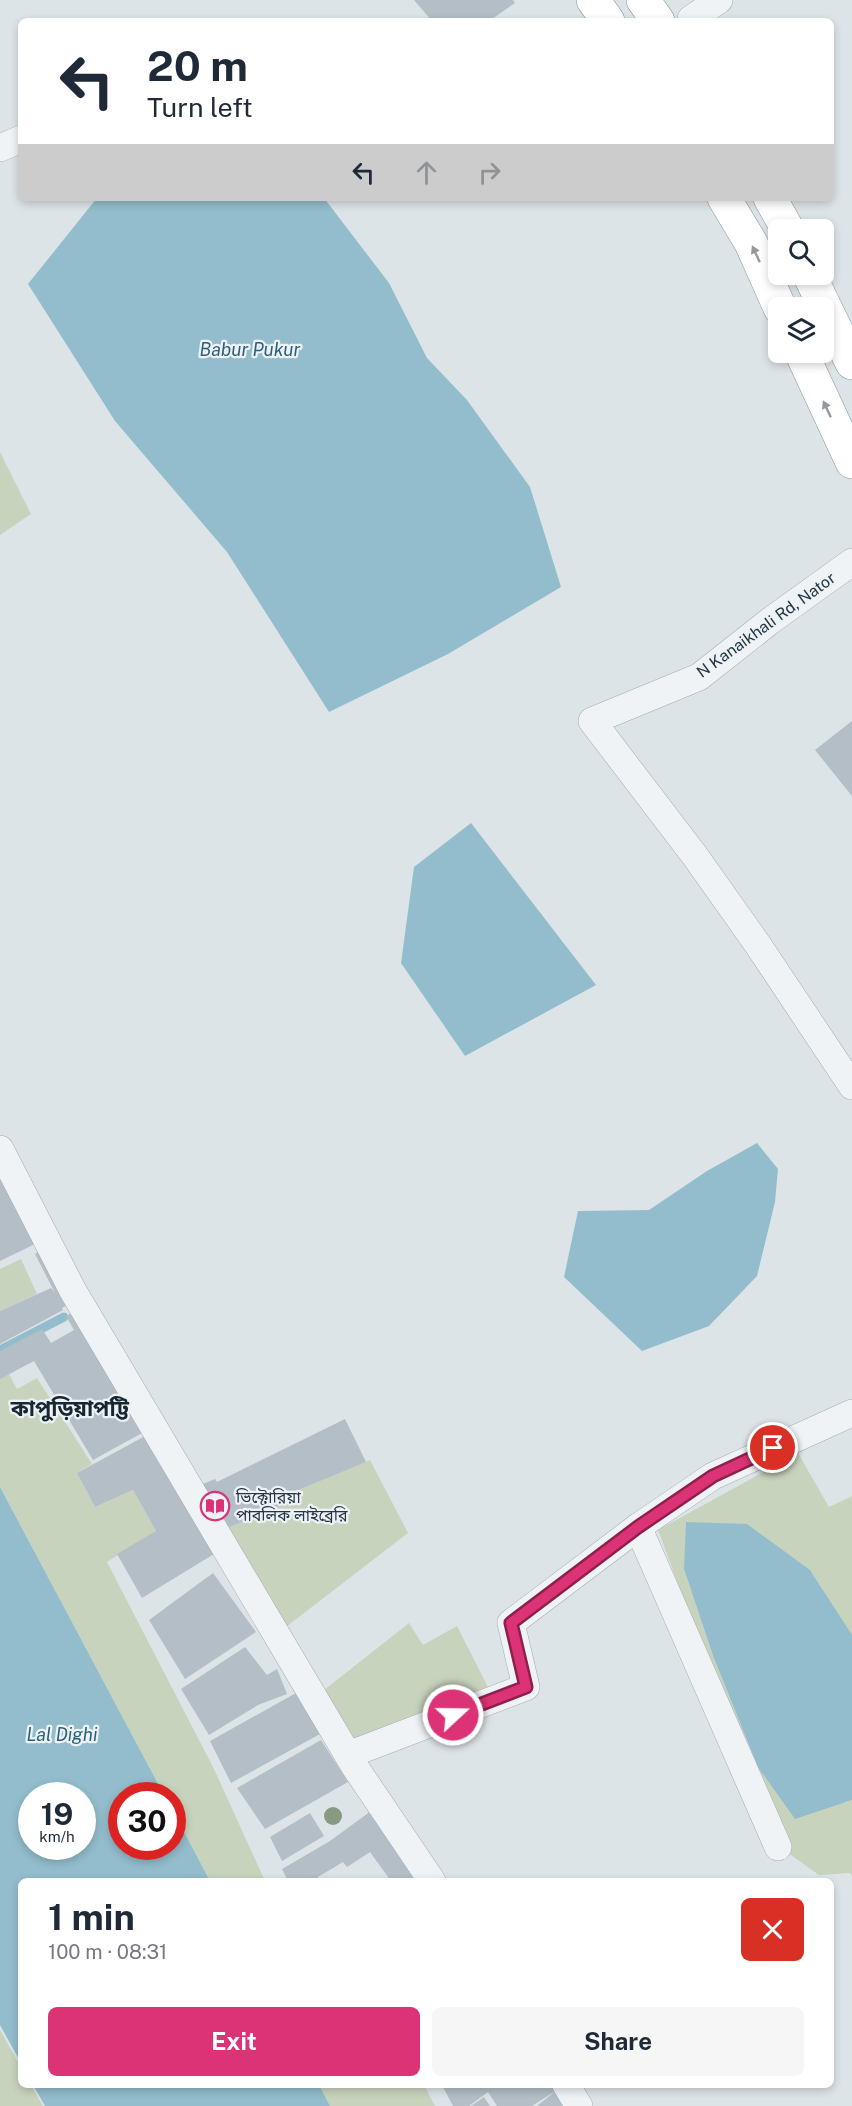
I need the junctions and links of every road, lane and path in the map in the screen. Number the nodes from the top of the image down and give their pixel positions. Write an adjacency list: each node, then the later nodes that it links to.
1 (593, 0): 4 (highway)
2 (642, 0): 5 (highway)
3 (719, 0): 6 (street)
4 (606, 18)
5 (656, 18)
6 (692, 18)
7 (18, 140): 8 (street)
8 (0, 148)
9 (726, 201): 13 (highway, one-way to 9)
10 (772, 201): 11 (highway)
11 (782, 219)
12 (814, 285): 15 (highway)
13 (775, 297)
14 (806, 363): 16 (highway, one-way to 14)
15 (852, 363)
16 (852, 462)
17 (852, 562): 18 (street, N Kanaikhali Rd, Nator)
18 (852, 1086)
19 (0, 1149): 22 (street)
20 (852, 1413): 21 (street)
21 (638, 1527): 22 (street); 23 (street)
22 (348, 1755): 24 (street)
23 (778, 1847)
24 (430, 1878)
25 (568, 2088): 26 (street)
26 (579, 2106)

